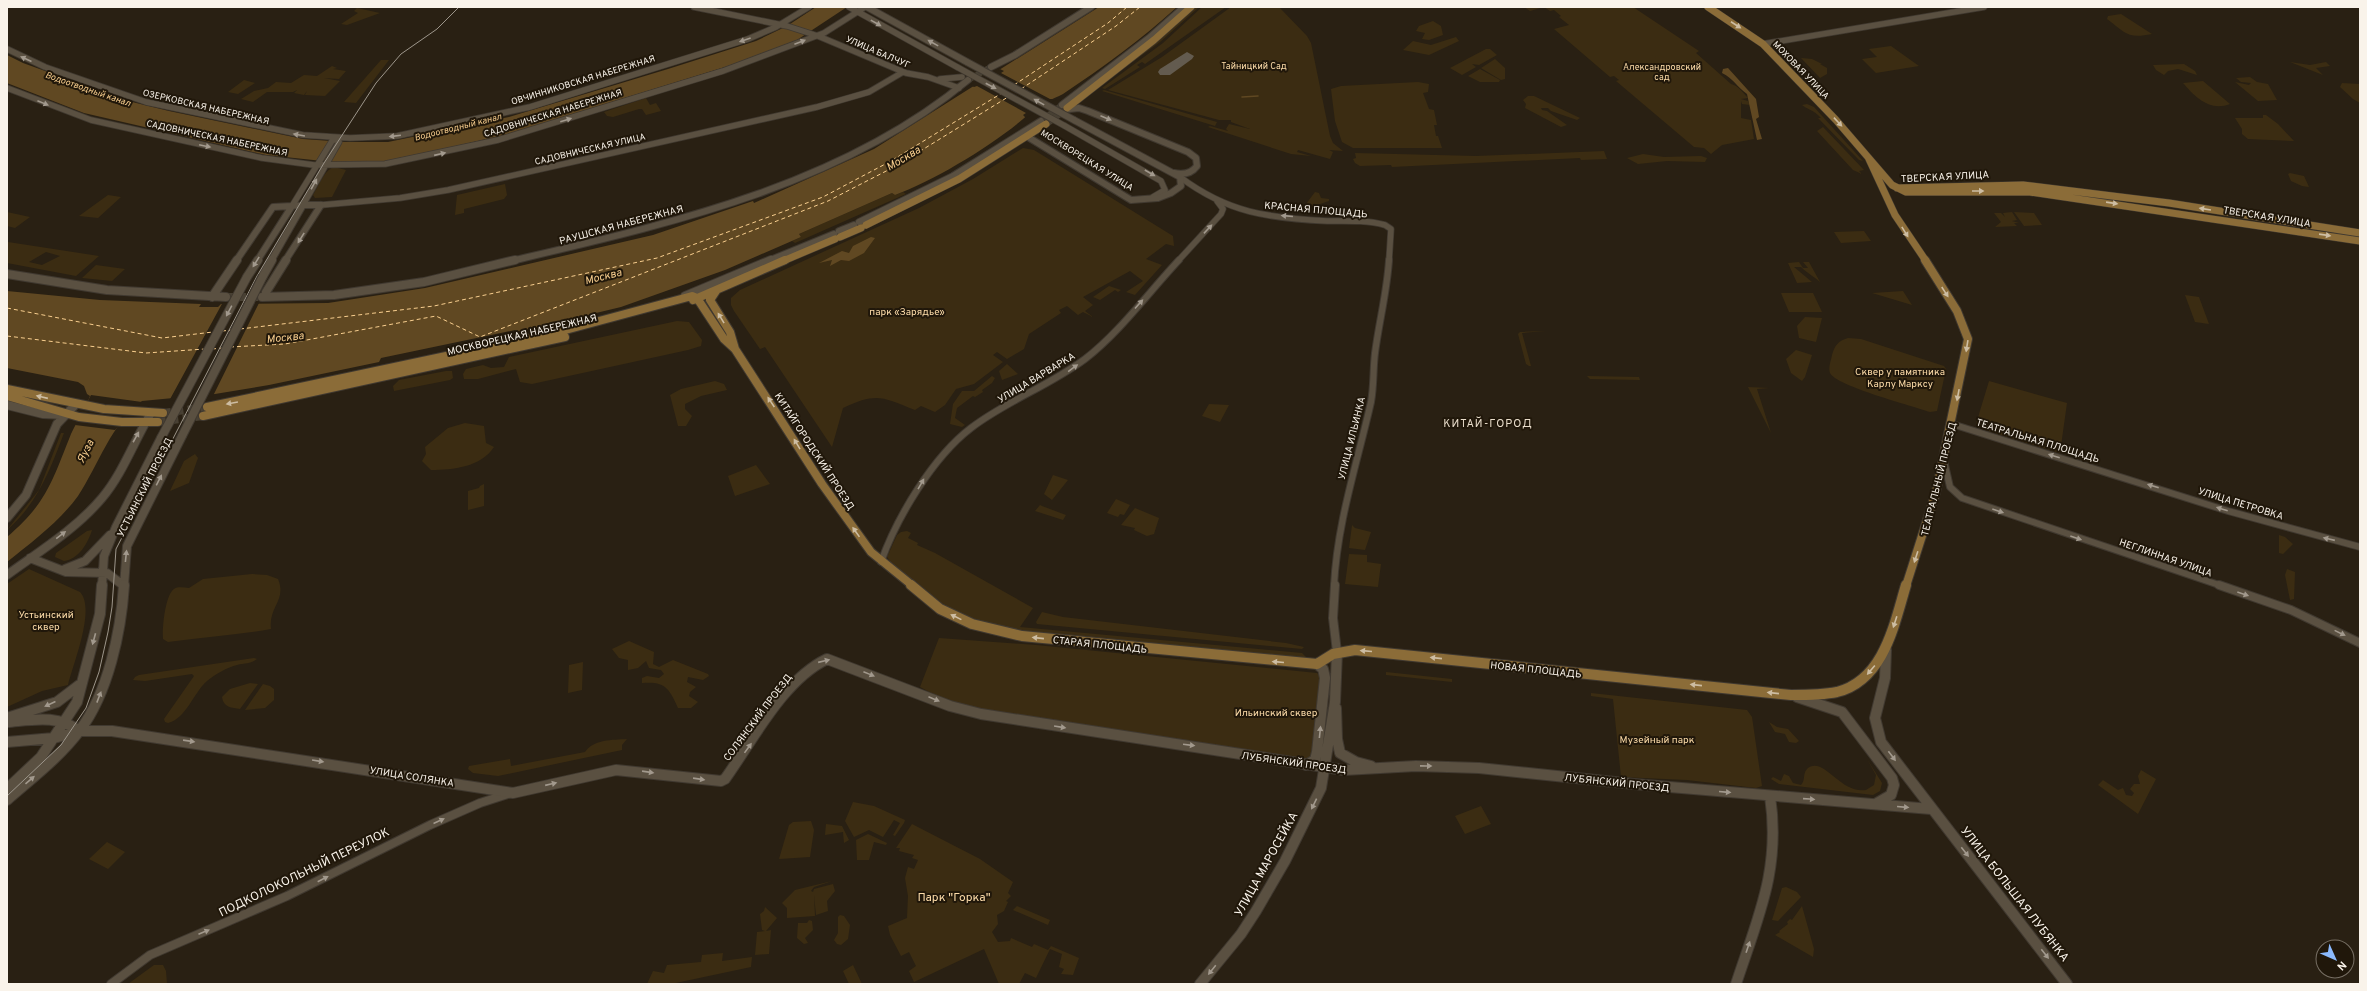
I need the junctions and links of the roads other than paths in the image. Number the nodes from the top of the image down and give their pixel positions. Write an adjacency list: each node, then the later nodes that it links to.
1 (694, 7): 12 (street, УЛИЦА БАЛЧУГ)
2 (809, 7): 12 (street, ОВЧИННИКОВСКАЯ НАБЕРЕЖНАЯ)
3 (849, 7): 11 (street)
4 (866, 7): 11 (street, САДОВНИЧЕСКАЯ НАБЕРЕЖНАЯ); 30 (main road, one-way to 4, bridge)
5 (1085, 7): 6 (main road)
6 (1091, 7)
7 (1184, 7): 23 (main road)
8 (1191, 7): 23 (main road)
9 (1708, 7): 16 (main road, МОХОВАЯ УЛИЦА, one-way to 16)
10 (1984, 7): 16 (street)
11 (857, 12): 13 (street, САДОВНИЧЕСКАЯ НАБЕРЕЖНАЯ); 25 (street, МОСКВОРЕЦКАЯ УЛИЦА, one-way to 25, bridge)
12 (781, 25): 14 (street, УЛИЦА БАЛЧУГ); 26 (street, ОВЧИННИКОВСКАЯ НАБЕРЕЖНАЯ, one-way to 26)
13 (831, 30): 14 (street, САДОВНИЧЕСКАЯ НАБЕРЕЖНАЯ); 15 (street)
14 (818, 36): 15 (street, УЛИЦА БАЛЧУГ); 29 (street, САДОВНИЧЕСКАЯ НАБЕРЕЖНАЯ, one-way to 14)
15 (826, 39): 18 (street, УЛИЦА БАЛЧУГ)
16 (1763, 44): 27 (main road, МОХОВАЯ УЛИЦА, one-way to 27)
17 (7, 49): 26 (street, ОЗЕРКОВСКАЯ НАБЕРЕЖНАЯ, one-way to 17)
18 (903, 72): 19 (street, УЛИЦА БАЛЧУГ); 36 (street, САДОВНИЧЕСКАЯ УЛИЦА)
19 (932, 78): 20 (street); 21 (street, УЛИЦА БАЛЧУГ)
20 (965, 78): 21 (main road, РАУШСКАЯ НАБЕРЕЖНАЯ)
21 (957, 87): 36 (main road, РАУШСКАЯ НАБЕРЕЖНАЯ, one-way to 21)
22 (7, 88): 28 (street, САДОВНИЧЕСКАЯ НАБЕРЕЖНАЯ, one-way to 28)
23 (1066, 107): 30 (main road, one-way to 30)
24 (1043, 122): 25 (main road, МОСКВОРЕЦКАЯ НАБЕРЕЖНАЯ); 25 (main road, МОСКВОРЕЦКАЯ НАБЕРЕЖНАЯ)
25 (1027, 136): 31 (main road, МОСКВОРЕЦКАЯ УЛИЦА); 40 (main road, МОСКВОРЕЦКАЯ НАБЕРЕЖНАЯ)
26 (339, 140): 28 (street); 29 (street)
27 (1869, 160): 32 (main road, МОХОВАЯ УЛИЦА); 33 (main road, МОХОВАЯ УЛИЦА)
28 (317, 163): 29 (street, САДОВНИЧЕСКАЯ НАБЕРЕЖНАЯ); 37 (street)
29 (325, 164): 35 (street, one-way to 29)
30 (1168, 170): 31 (main road)
31 (1180, 177): 34 (street, КРАСНАЯ ПЛОЩАДЬ)
32 (1896, 188): 33 (main road); 39 (main road, ТВЕРСКАЯ УЛИЦА, one-way to 32); 41 (main road, ТВЕРСКАЯ УЛИЦА, one-way to 41)
33 (1886, 199): 62 (main road, ТЕАТРАЛЬНЫЙ ПРОЕЗД, one-way to 62)
34 (1215, 200): 38 (street, КРАСНАЯ ПЛОЩАДЬ, one-way to 34); 69 (street, УЛИЦА ВАРВАРКА, one-way to 34)
35 (304, 205): 36 (main road, САДОВНИЧЕСКАЯ УЛИЦА); 37 (street, САДОВНИЧЕСКАЯ УЛИЦА); 73 (main road, УСТЬИНСКИЙ ПРОЕЗД, one-way to 35, bridge)
36 (321, 205)
37 (292, 206): 44 (main road, САДОВНИЧЕСКАЯ УЛИЦА); 66 (main road, УСТЬИНСКИЙ ПРОЕЗД, one-way to 66, bridge)
38 (1391, 229): 76 (street, УЛИЦА ИЛЬИНКА)
39 (2360, 233)
40 (837, 235): 43 (main road, МОСКВОРЕЦКАЯ НАБЕРЕЖНАЯ); 47 (main road, МОСКВОРЕЦКАЯ НАБЕРЕЖНАЯ)
41 (2360, 241)
42 (7, 274): 44 (main road)
43 (717, 291): 46 (main road, МОСКВОРЕЦКАЯ НАБЕРЕЖНАЯ); 48 (main road, КИТАЙГОРОДСКИЙ ПРОЕЗД, one-way to 43)
44 (214, 295): 45 (main road)
45 (227, 295)
46 (697, 298): 47 (main road); 48 (main road, КИТАЙГОРОДСКИЙ ПРОЕЗД); 58 (main road, МОСКВОРЕЦКАЯ НАБЕРЕЖНАЯ)
47 (679, 299): 53 (main road, МОСКВОРЕЦКАЯ НАБЕРЕЖНАЯ, one-way to 53)
48 (735, 349): 69 (main road, КИТАЙГОРОДСКИЙ ПРОЕЗД, one-way to 48)
49 (7, 389): 51 (main road, one-way to 49)
50 (7, 396): 57 (main road)
51 (76, 404): 55 (main road); 57 (main road)
52 (7, 405): 56 (main road)
53 (208, 407)
54 (163, 412): 55 (main road)
55 (151, 413): 60 (main road)
56 (43, 414): 57 (main road); 61 (main road)
57 (67, 415): 60 (main road); 61 (main road)
58 (203, 416)
59 (158, 422): 60 (main road)
60 (144, 423): 68 (main road, one-way to 60)
61 (57, 424): 65 (main road)
62 (1952, 424): 63 (main road, ТЕАТРАЛЬНЫЙ ПРОЕЗД); 64 (street, ТЕАТРАЛЬНАЯ ПЛОЩАДЬ, one-way to 62)
63 (1944, 461): 74 (street, НЕГЛИННАЯ УЛИЦА, one-way to 74); 75 (main road, ТЕАТРАЛЬНЫЙ ПРОЕЗД, one-way to 75)
64 (2118, 475): 67 (street, УЛИЦА ПЕТРОВКА, one-way to 64)
65 (7, 518)
66 (116, 527): 70 (main road); 71 (main road, УСТЬИНСКИЙ ПРОЕЗД)
67 (2360, 547)
68 (30, 558): 70 (main road); 72 (main road)
69 (881, 562): 77 (main road, СТАРАЯ ПЛОЩАДЬ, one-way to 69)
70 (58, 569): 71 (main road)
71 (102, 572): 73 (main road); 79 (main road, УСТЬИНСКИЙ ПРОЕЗД, one-way to 79)
72 (7, 575)
73 (124, 586): 85 (main road, УСТЬИНСКИЙ ПРОЕЗД, one-way to 73)
74 (2360, 643)
75 (1886, 650): 80 (main road, ТЕАТРАЛЬНЫЙ ПРОЕЗД, one-way to 80); 97 (main road, УЛИЦА БОЛЬШАЯ ЛУБЯНКА, one-way to 97)
76 (1337, 652): 77 (main road); 80 (main road, НОВАЯ ПЛОЩАДЬ, one-way to 76); 81 (main road, УЛИЦА МАРОСЕЙКА)
77 (1317, 664): 88 (main road, one-way to 77)
78 (808, 669): 88 (main road, ЛУБЯНСКИЙ ПРОЕЗД, one-way to 88); 91 (main road, СОЛЯНСКИЙ ПРОЕЗД, one-way to 78)
79 (82, 683): 82 (main road, one-way to 82); 83 (main road, УСТЬИНСКИЙ ПРОЕЗД)
80 (1791, 695): 96 (main road)
81 (1334, 702): 89 (main road, УЛИЦА МАРОСЕЙКА); 90 (main road)
82 (7, 718)
83 (66, 721): 84 (main road); 85 (main road); 86 (main road, УСТЬИНСКИЙ ПРОЕЗД)
84 (7, 722)
85 (79, 731): 86 (main road, УЛИЦА СОЛЯНКА); 93 (main road, УЛИЦА СОЛЯНКА, one-way to 93); 95 (main road, УСТЬИНСКИЙ ПРОЕЗД, one-way to 85)
86 (54, 738): 87 (main road, УЛИЦА СОЛЯНКА); 92 (main road, УСТЬИНСКИЙ ПРОЕЗД)
87 (7, 742)
88 (1306, 765): 89 (main road, ЛУБЯНСКИЙ ПРОЕЗД)
89 (1326, 768): 90 (main road, ЛУБЯНСКИЙ ПРОЕЗД); 99 (main road, УЛИЦА МАРОСЕЙКА, one-way to 99)
90 (1387, 768): 94 (main road, ЛУБЯНСКИЙ ПРОЕЗД, one-way to 94)
91 (725, 779): 93 (main road, УЛИЦА СОЛЯНКА, one-way to 91)
92 (7, 789)
93 (513, 793): 98 (street, ПОДКОЛОКОЛЬНЫЙ ПЕРЕУЛОК, one-way to 93)
94 (1770, 796): 96 (main road, ЛУБЯНСКИЙ ПРОЕЗД, one-way to 96); 100 (main road, one-way to 94)
95 (7, 800)
96 (1875, 804): 97 (main road, ЛУБЯНСКИЙ ПРОЕЗД, one-way to 97)
97 (1932, 809): 101 (main road, УЛИЦА БОЛЬШАЯ ЛУБЯНКА, one-way to 101)
98 (111, 984)
99 (1200, 984)
100 (1736, 984)
101 (2068, 984)

